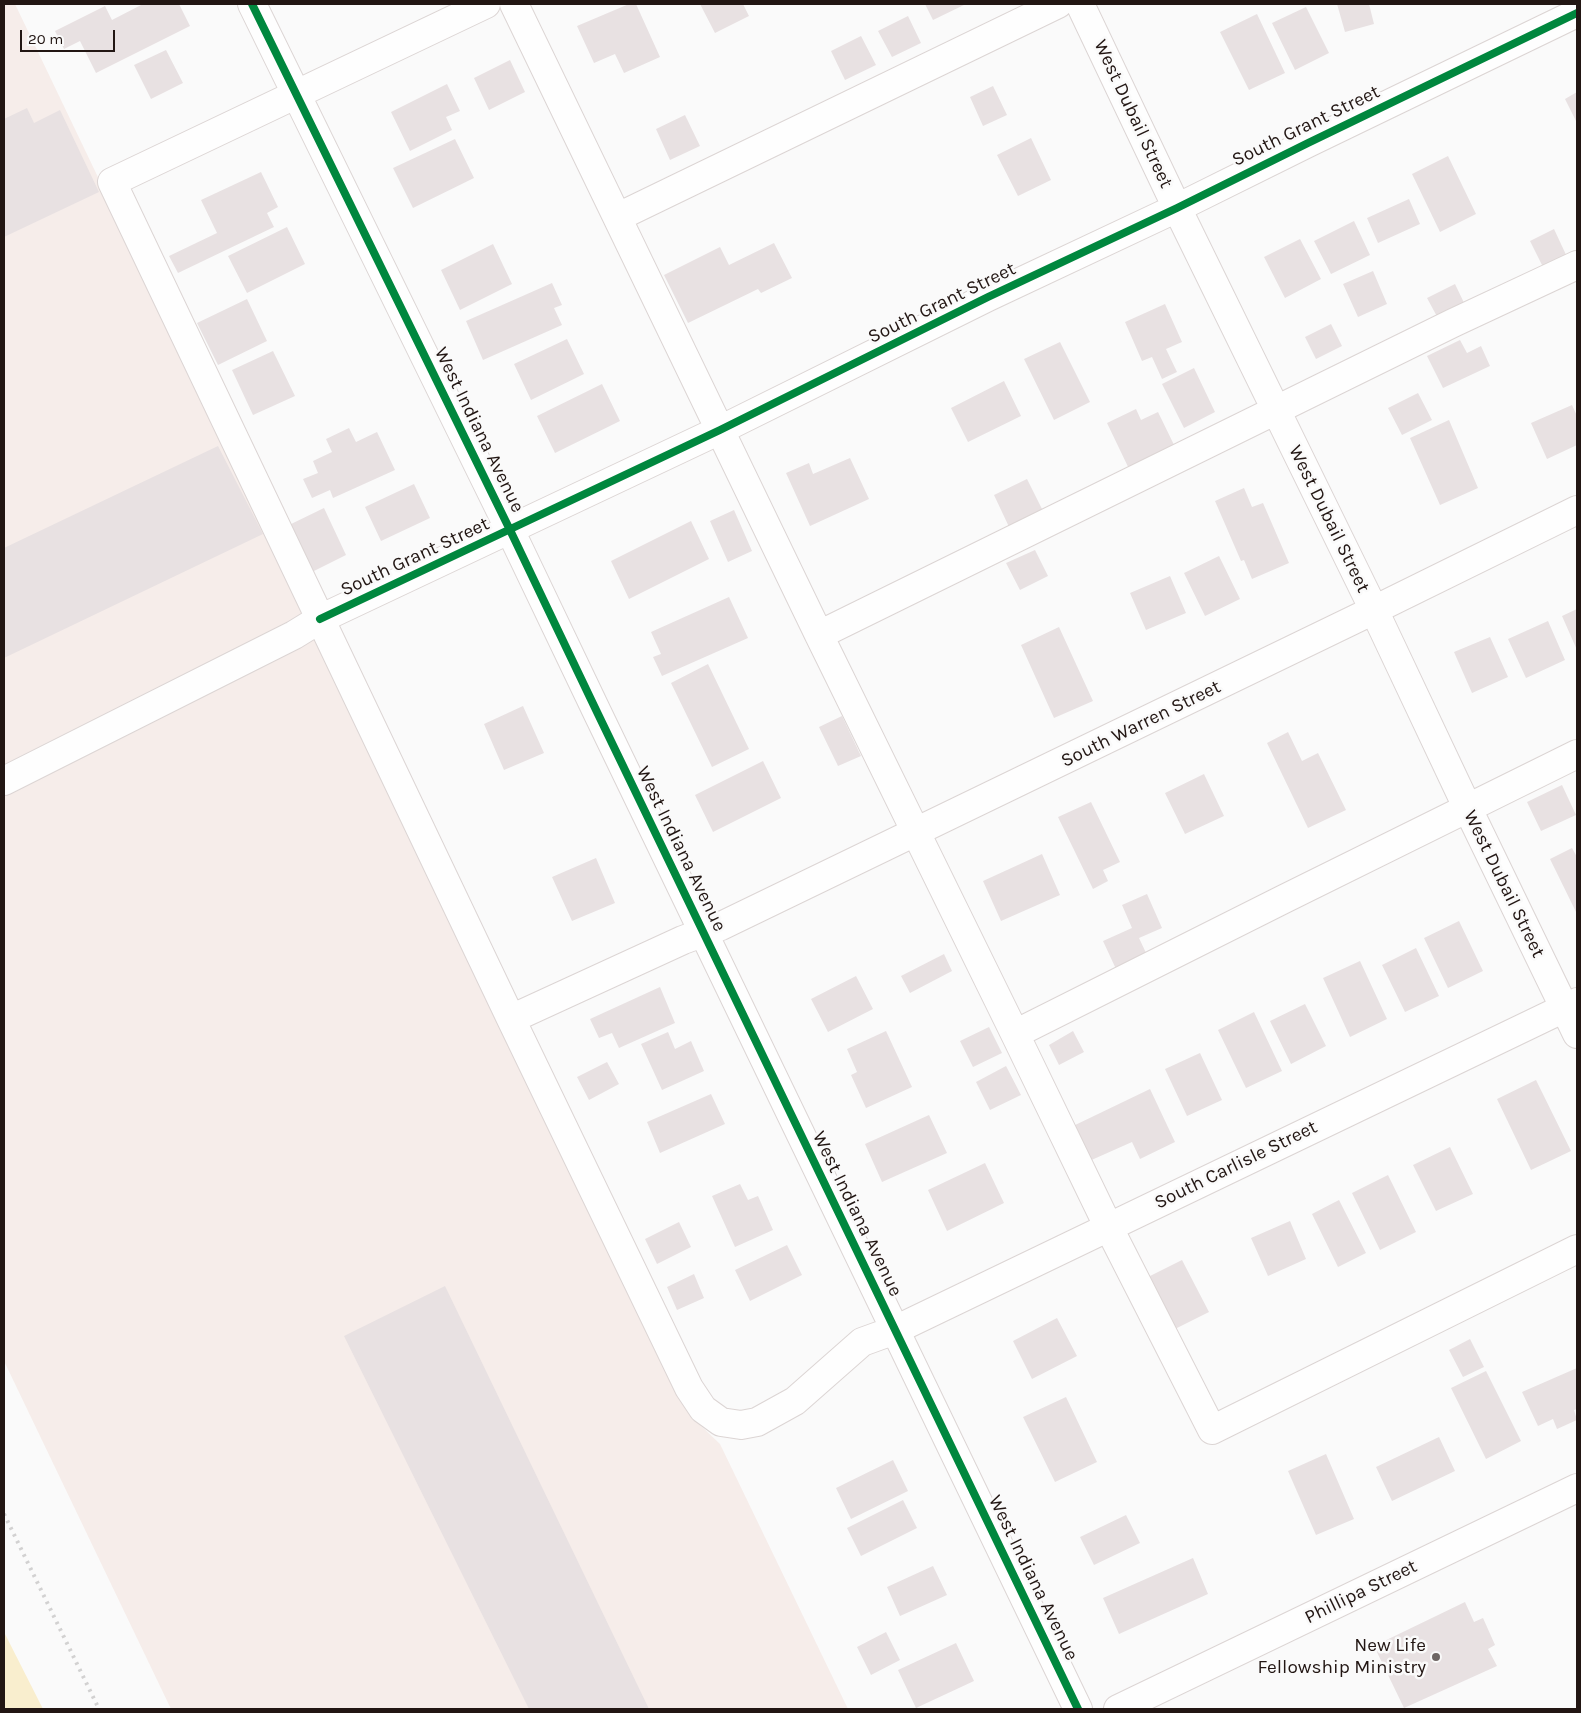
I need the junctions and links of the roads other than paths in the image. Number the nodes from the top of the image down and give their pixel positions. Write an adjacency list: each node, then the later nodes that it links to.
1 (252, 4): 7 (street, West Indiana Avenue)
2 (486, 4): 7 (street)
3 (514, 4): 9 (street)
4 (1058, 4): 9 (street)
5 (1080, 4): 8 (street, West Dubail Street)
6 (1577, 13): 8 (street, South Grant Street)
7 (296, 95): 14 (street, West Indiana Avenue); 16 (street, South Carlisle Street)
8 (1177, 208): 11 (street, West Dubail Street); 12 (street, South Grant Street)
9 (618, 217): 12 (street)
10 (1577, 265): 11 (street)
11 (1276, 410): 15 (street, West Dubail Street); 17 (street)
12 (720, 430): 14 (street, South Grant Street); 17 (street)
13 (1577, 510): 15 (street, South Warren Street)
14 (510, 530): 16 (street, South Grant Street); 22 (street, West Indiana Avenue)
15 (1374, 610): 20 (street, West Dubail Street); 21 (street, South Warren Street)
16 (320, 620): 19 (street, South Grant Street); 24 (street, South Carlisle Street)
17 (819, 635): 21 (street)
18 (1577, 754): 20 (street)
19 (4, 780)
20 (1468, 809): 23 (street, West Dubail Street); 25 (street)
21 (917, 832): 22 (street, South Warren Street); 25 (street)
22 (703, 933): 24 (street, South Warren Street); 29 (street, West Indiana Avenue)
23 (1571, 1005): 26 (street, West Dubail Street); 27 (street, South Carlisle Street)
24 (511, 1019): 29 (street, South Carlisle Street)
25 (1016, 1034): 27 (street)
26 (1577, 1034)
27 (1108, 1226): 28 (street); 29 (street, South Carlisle Street)
28 (1577, 1249)
29 (895, 1330): 31 (street, West Indiana Avenue)
30 (1577, 1488): 32 (street, Phillipa Street)
31 (1078, 1709)
32 (1118, 1709)

